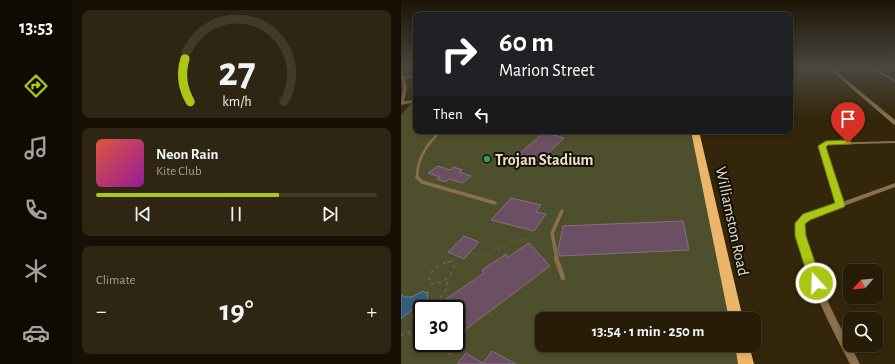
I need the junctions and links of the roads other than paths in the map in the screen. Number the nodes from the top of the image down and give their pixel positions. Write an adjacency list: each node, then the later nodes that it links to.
1 (404, 85): 4 (street)
2 (850, 85): 5 (street)
3 (413, 102): 4 (street)
4 (401, 104)
5 (895, 123)
6 (438, 134): 10 (lane)
7 (696, 134): 14 (main road, Williamston Road)
8 (895, 142): 11 (street)
9 (895, 185): 11 (street)
10 (495, 203)
11 (840, 205): 17 (street)
12 (562, 210): 13 (lane)
13 (563, 278)
14 (734, 312)
15 (743, 352): 16 (main road)
16 (746, 364)
17 (855, 364)

